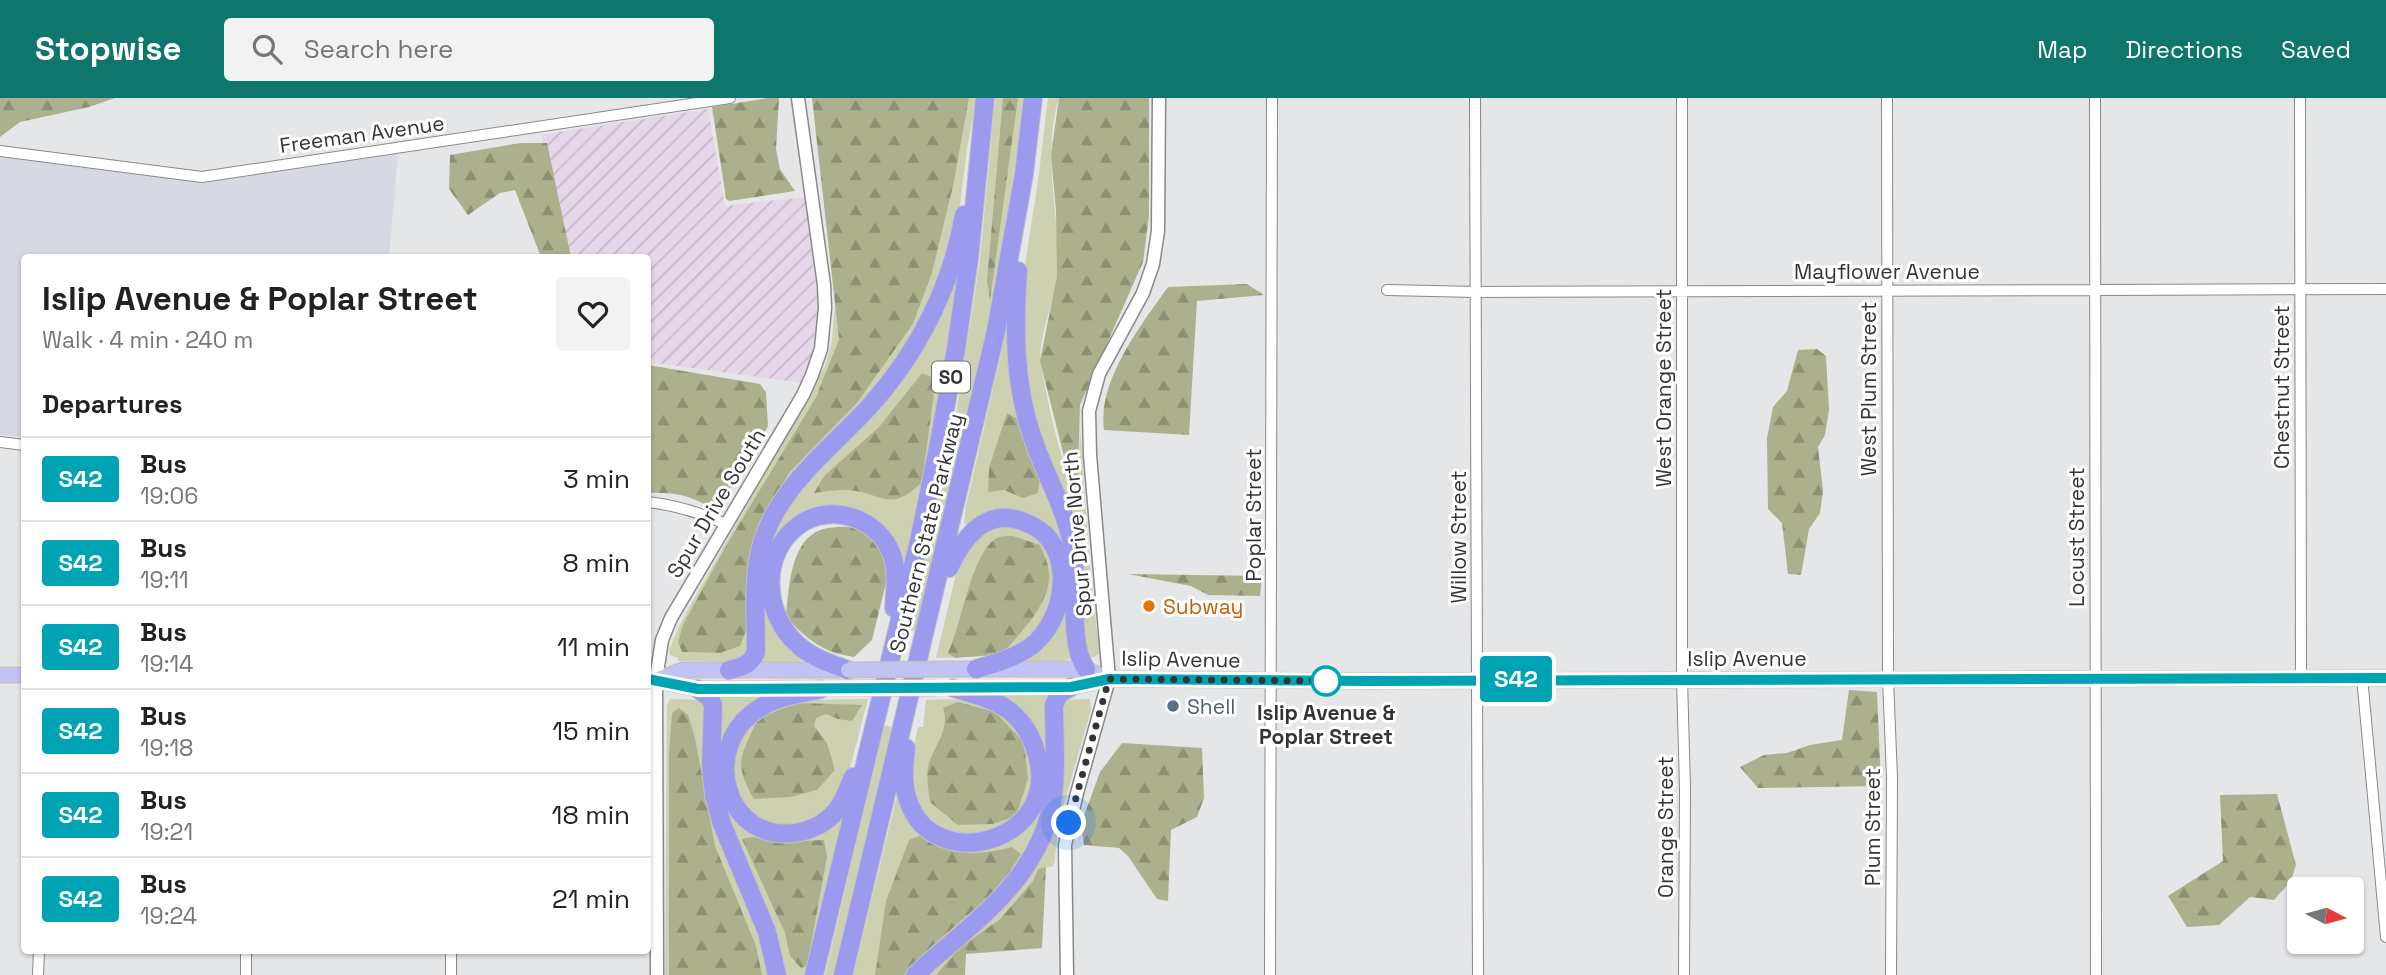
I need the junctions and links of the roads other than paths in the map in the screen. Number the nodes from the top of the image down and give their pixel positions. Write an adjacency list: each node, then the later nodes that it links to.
1 (730, 98): 12 (street, Freeman Avenue)
2 (799, 98): 24 (street, Spur Drive South)
3 (985, 98): 26 (highway, Southern State Parkway / SO); 29 (highway)
4 (1032, 98): 13 (highway, Southern State Parkway / SO)
5 (1159, 98): 38 (street, Spur Drive North)
6 (1272, 98): 42 (street, Poplar Street)
7 (1475, 98): 20 (street, Willow Street)
8 (1682, 98): 16 (street, West Orange Street)
9 (1887, 98): 19 (street, West Plum Street)
10 (2095, 98): 17 (street, Locust Street)
11 (2300, 98): 18 (street, Chestnut Street)
12 (0, 151)
13 (1024, 174): 25 (highway, Southern State Parkway / SO); 28 (highway)
14 (2386, 289): 18 (street, Mayflower Avenue)
15 (1387, 290): 20 (street, Mayflower Avenue)
16 (1682, 290): 19 (street, Mayflower Avenue); 20 (street, Mayflower Avenue); 39 (street, West Orange Street)
17 (2095, 290): 18 (street, Mayflower Avenue); 19 (street, Mayflower Avenue); 33 (street, Locust Street)
18 (2301, 290): 34 (street, Chestnut Street)
19 (1888, 291): 40 (street, West Plum Street)
20 (1477, 292): 41 (street, Willow Street)
21 (0, 442): 22 (street)
22 (21, 445)
23 (651, 502): 24 (street)
24 (726, 524): 37 (street, Spur Drive South)
25 (932, 606): 27 (highway); 47 (highway, Southern State Parkway / SO)
26 (891, 652): 30 (highway); 48 (highway, Southern State Parkway / SO)
27 (976, 669): 28 (main road, Islip Avenue); 30 (main road, Islip Avenue, bridge)
28 (1086, 669): 38 (main road, Islip Avenue)
29 (729, 670): 30 (main road, Islip Avenue); 37 (main road, Islip Avenue)
30 (848, 670)
31 (0, 675): 32 (main road)
32 (21, 675)
33 (2095, 677): 34 (main road, Islip Avenue); 40 (main road, Islip Avenue); 66 (street, Locust Street)
34 (2301, 677): 35 (main road, Islip Avenue)
35 (2362, 677): 36 (main road, Islip Avenue); 49 (street)
36 (2386, 678)
37 (652, 679): 45 (main road, Islip Avenue); 56 (street, Spur Drive South)
38 (1109, 679): 42 (main road, Islip Avenue); 43 (main road, Islip Avenue); 61 (street, Spur Drive North)
39 (1682, 679): 40 (main road, Islip Avenue); 41 (main road, Islip Avenue); 64 (street, Orange Street)
40 (1888, 679): 65 (street, Plum Street)
41 (1478, 680): 42 (main road, Islip Avenue); 63 (street, Willow Street)
42 (1272, 681): 62 (street, Poplar Street)
43 (1071, 687): 44 (main road, Islip Avenue); 60 (highway)
44 (944, 688): 46 (main road, Islip Avenue, bridge); 47 (highway)
45 (698, 689): 46 (main road, Islip Avenue); 57 (highway)
46 (821, 689): 48 (highway)
47 (909, 698): 59 (highway, Southern State Parkway / SO)
48 (870, 739): 58 (highway, Southern State Parkway / SO)
49 (2386, 937)
50 (39, 954): 53 (street)
51 (246, 954): 54 (street)
52 (451, 954): 55 (street)
53 (38, 975)
54 (246, 975)
55 (451, 975)
56 (657, 975)
57 (777, 975)
58 (814, 975)
59 (843, 975)
60 (915, 975)
61 (1067, 975)
62 (1270, 975)
63 (1478, 975)
64 (1684, 975)
65 (1891, 975)
66 (2096, 975)

